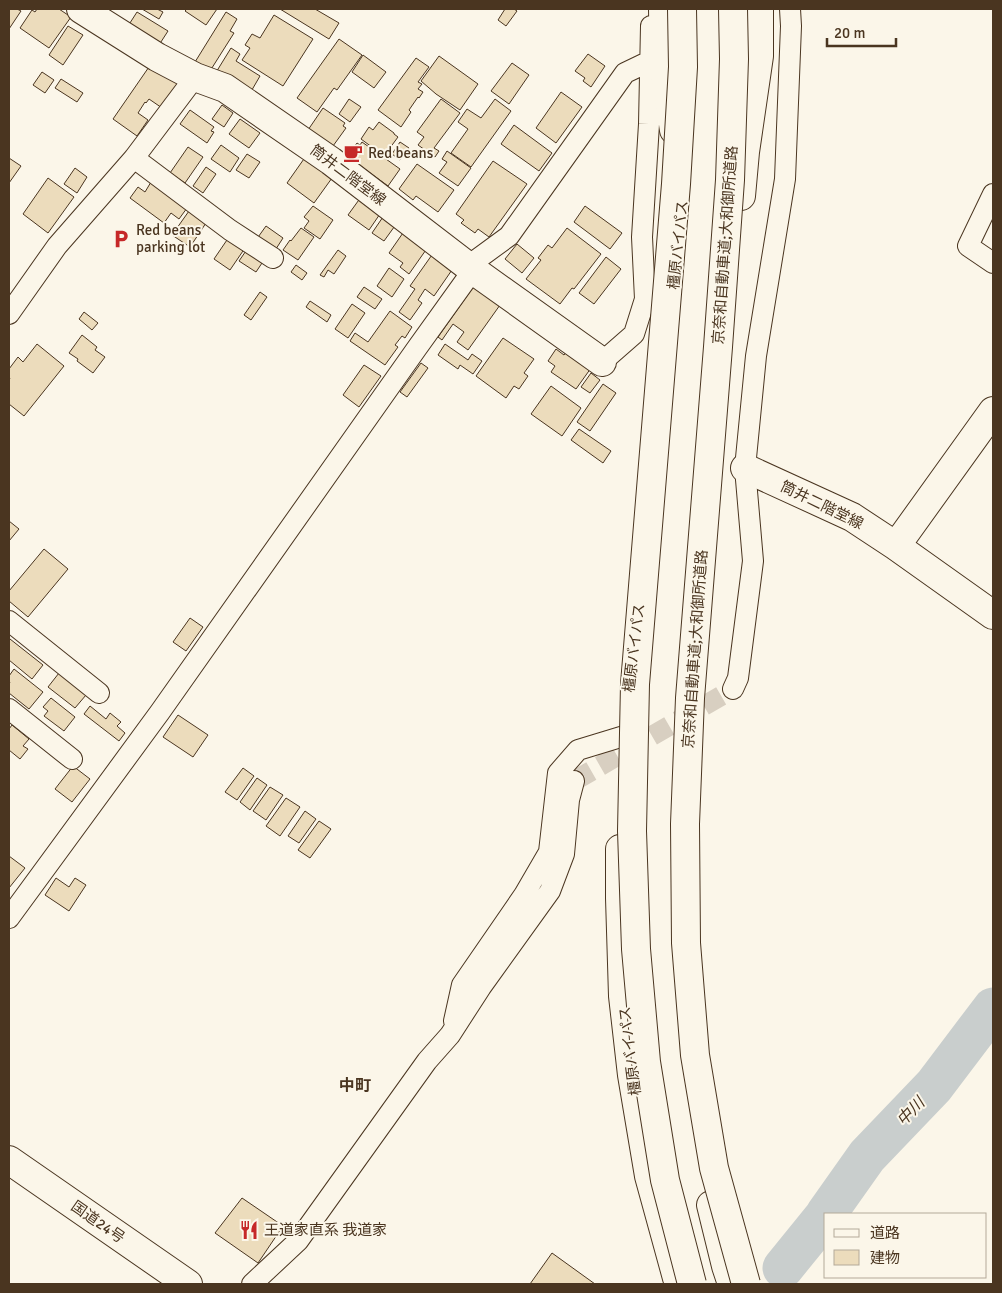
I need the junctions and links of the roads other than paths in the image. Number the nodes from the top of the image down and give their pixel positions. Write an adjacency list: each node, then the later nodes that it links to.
1 (81, 9): 9 (main road, 筒井二階堂線)
2 (651, 9): 8 (street)
3 (663, 9): 25 (main road, 橿原バイパス)
4 (682, 9): 34 (main road, bridge)
5 (733, 9): 36 (main road, 京奈和自動車道;大和御所道路, bridge)
6 (759, 9): 35 (main road)
7 (790, 9): 18 (street)
8 (650, 61): 14 (street); 16 (street)
9 (195, 77): 10 (street); 14 (main road, 筒井二階堂線)
10 (134, 158): 12 (street); 15 (street)
11 (993, 194): 13 (street)
12 (273, 258)
13 (993, 264)
14 (471, 268): 16 (main road, 筒井二階堂線); 28 (street)
15 (9, 314)
16 (602, 362)
17 (993, 411): 19 (main road)
18 (745, 468): 19 (main road, 筒井二階堂線); 22 (street)
19 (896, 546): 20 (main road, 筒井二階堂線)
20 (993, 615)
21 (9, 621): 23 (street)
22 (733, 689)
23 (99, 693)
24 (9, 709): 26 (street)
25 (624, 736): 29 (street); 33 (main road, 橿原バイパス)
26 (72, 759)
27 (574, 781): 29 (street)
28 (9, 918)
29 (450, 1035): 32 (street)
30 (9, 1160): 31 (main road, 国道24号)
31 (188, 1284)
32 (252, 1284)
33 (679, 1284)
34 (692, 1284)
35 (732, 1284)
36 (746, 1284)

